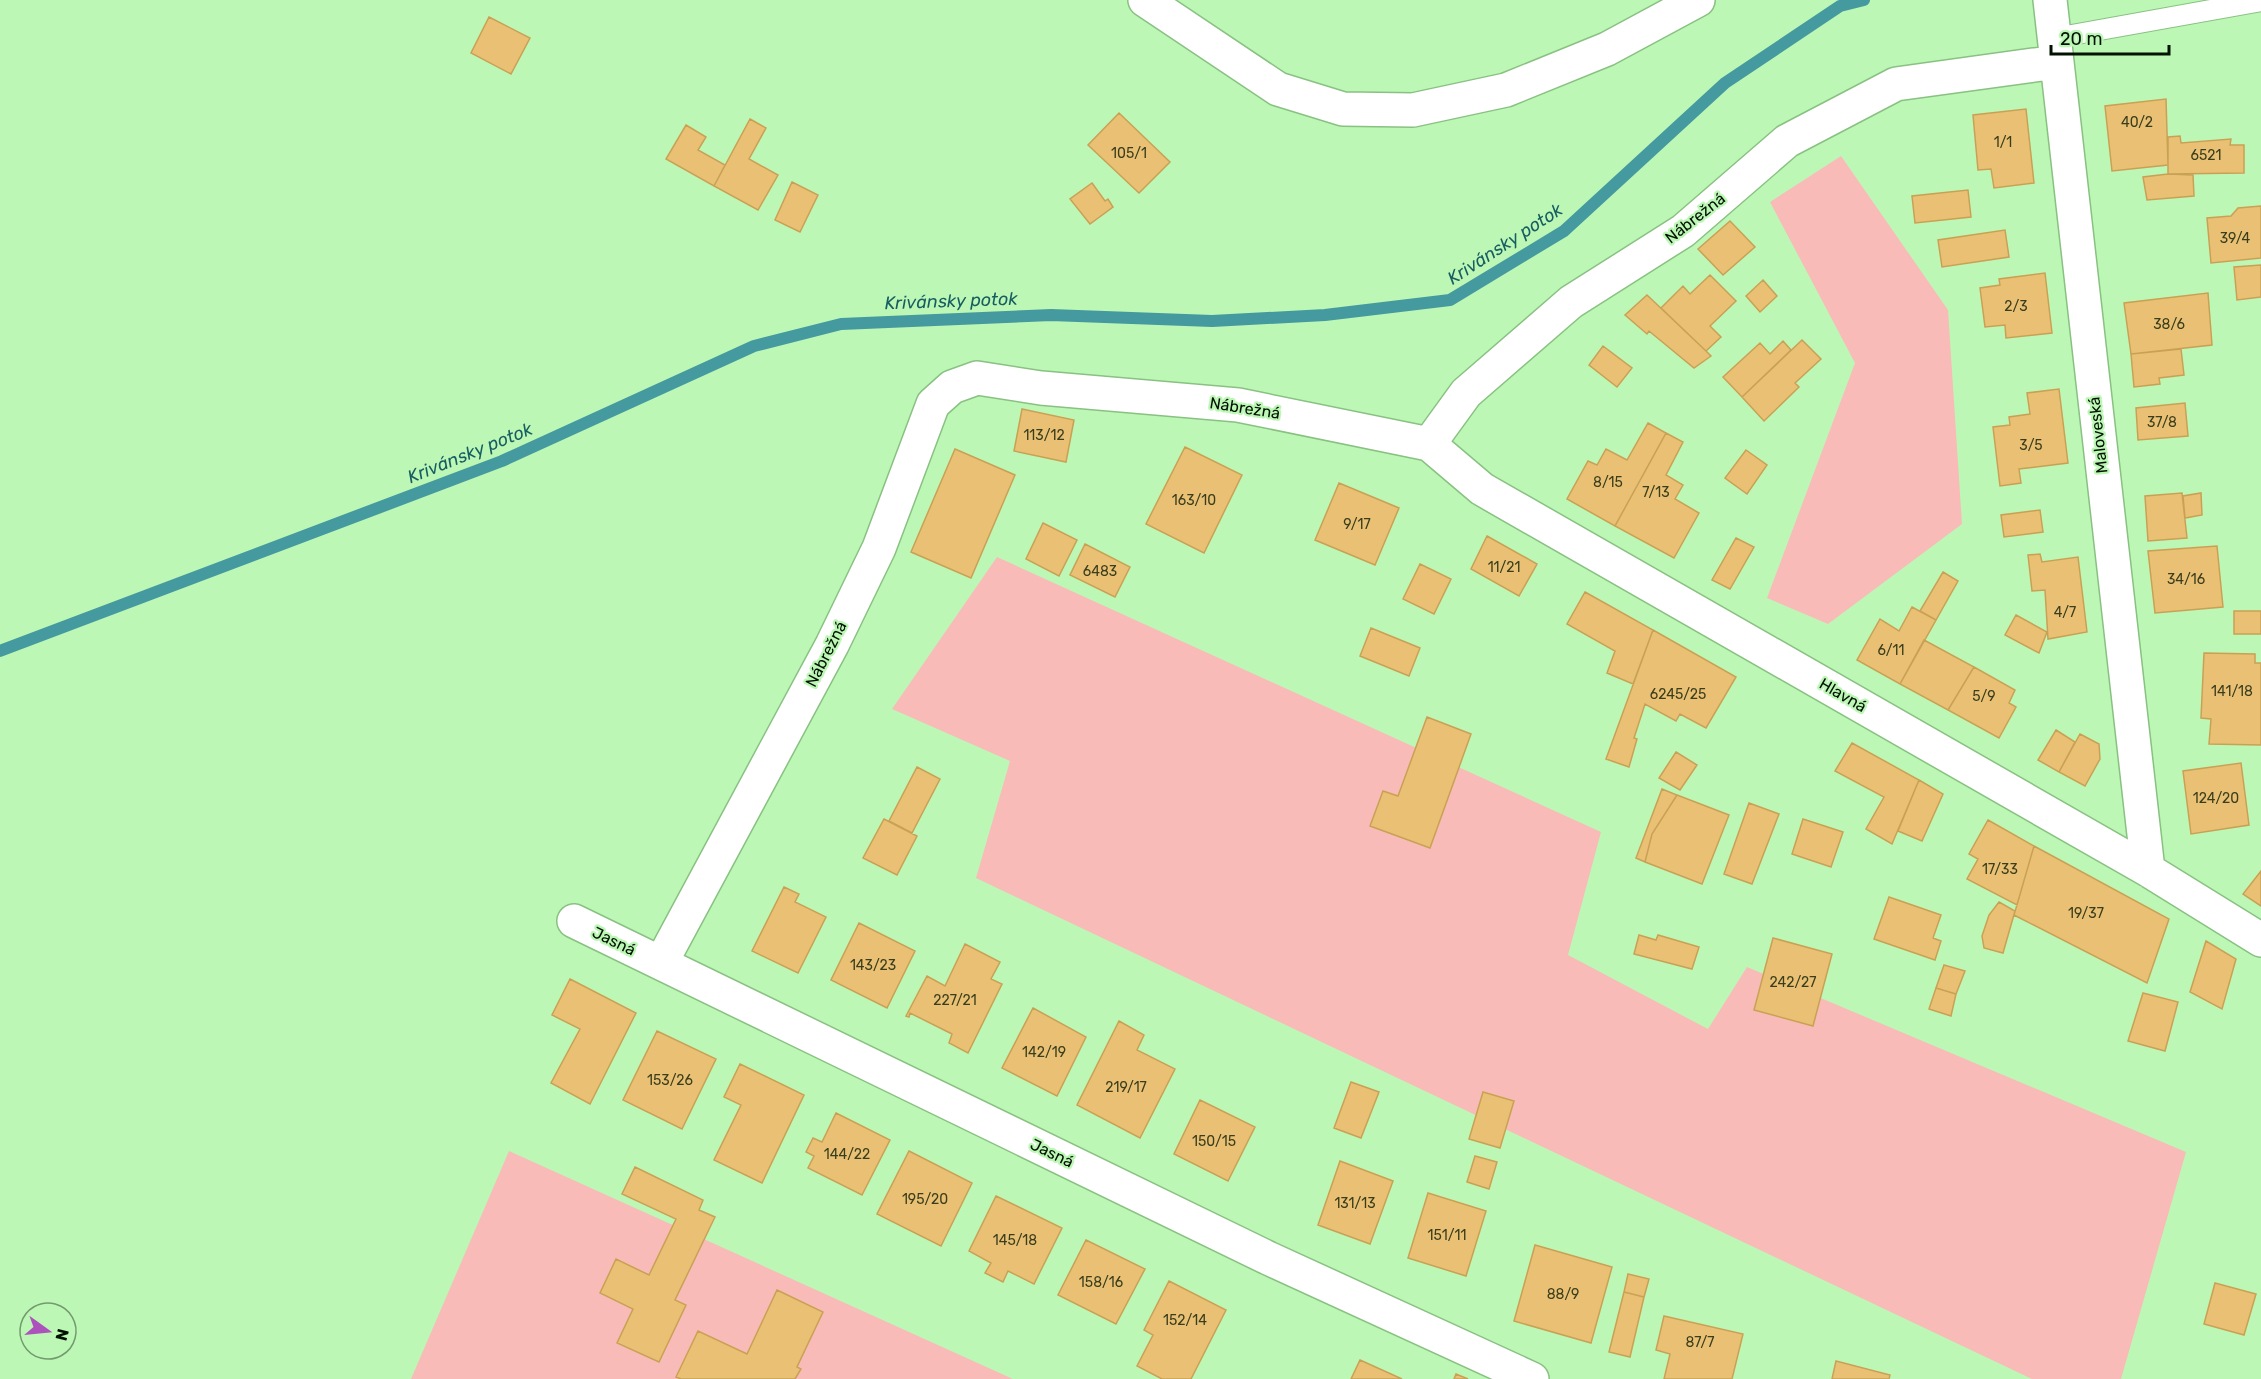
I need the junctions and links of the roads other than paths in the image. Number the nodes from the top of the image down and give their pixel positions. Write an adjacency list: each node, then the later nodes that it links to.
1 (1145, 0): 2 (street)
2 (1698, 0)
3 (2261, 0): 4 (lane)
4 (2053, 28): 5 (street, Nábrežná); 6 (street, Maloveská)
5 (1430, 444): 6 (street, Hlavná); 9 (street, Nábrežná)
6 (2148, 870): 8 (street, Hlavná)
7 (574, 921): 9 (street, Jasná)
8 (2261, 940)
9 (661, 963): 10 (street, Jasná)
10 (1532, 1379)

